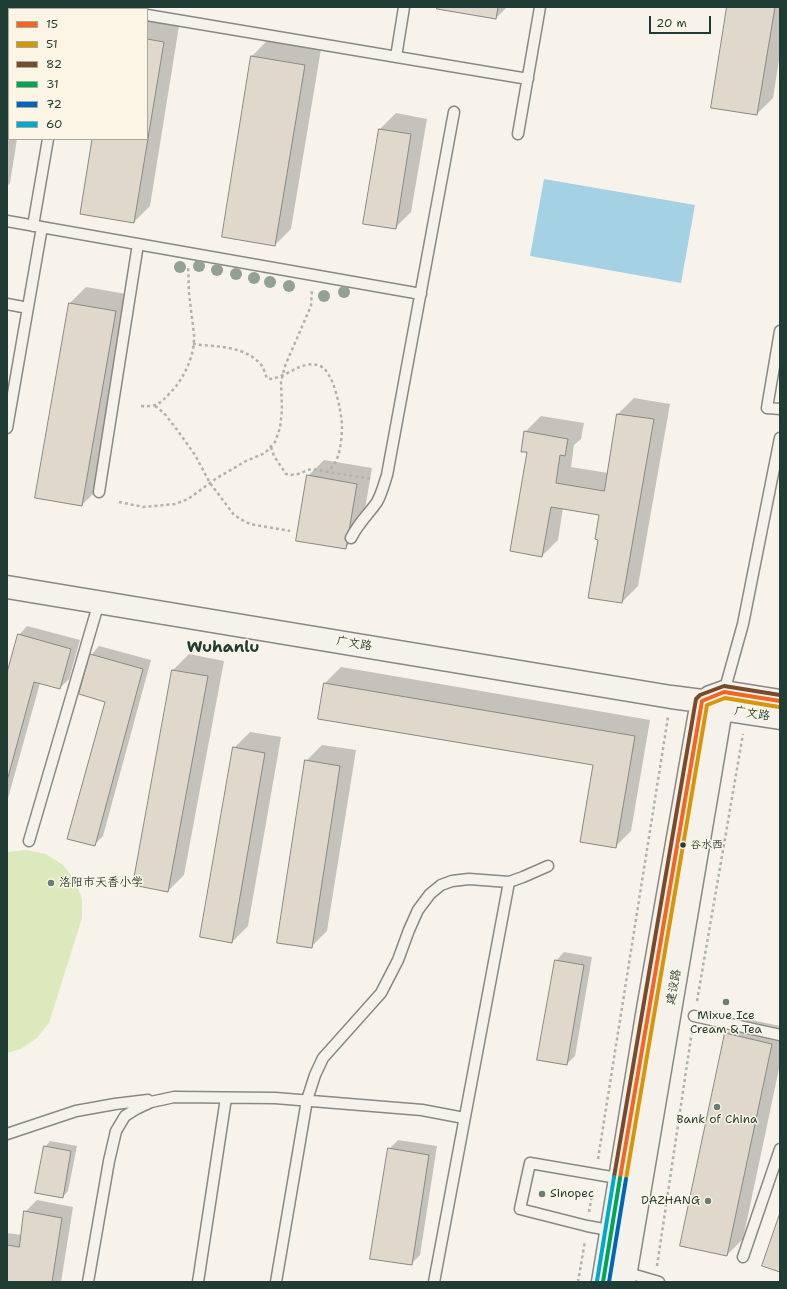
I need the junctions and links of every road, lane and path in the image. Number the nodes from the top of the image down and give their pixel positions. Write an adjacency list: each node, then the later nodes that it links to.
1 (404, 7): 4 (lane)
2 (540, 7): 5 (lane)
3 (148, 15): 4 (lane)
4 (396, 57): 5 (lane)
5 (528, 79): 7 (lane)
6 (454, 112): 14 (lane)
7 (518, 134)
8 (48, 140): 10 (lane)
9 (7, 221): 10 (lane)
10 (38, 226): 11 (lane); 16 (lane)
11 (138, 244): 12 (lane); 29 (lane)
12 (187, 253): 13 (lane); 18 (path)
13 (304, 273): 14 (lane); 19 (path)
14 (420, 294): 27 (lane)
15 (7, 304): 16 (lane)
16 (28, 308): 23 (lane)
17 (780, 331): 22 (lane)
18 (193, 344): 19 (path); 21 (path)
19 (282, 376): 25 (path); 26 (path)
20 (141, 406): 21 (path)
21 (156, 406): 28 (path)
22 (780, 409)
23 (7, 428)
24 (780, 438): 36 (lane)
25 (271, 447): 26 (path); 28 (path)
26 (328, 472): 27 (path)
27 (387, 475): 32 (lane)
28 (210, 483): 30 (path); 31 (path)
29 (99, 492)
30 (119, 502)
31 (290, 531)
32 (351, 538)
33 (7, 587): 34 (street, 广文路)
34 (98, 602): 35 (street, 广文路); 40 (lane)
35 (671, 697): 36 (street, 广文路); 51 (path)
36 (716, 701): 37 (street, 广文路); 38 (street, 广文路); 52 (street, 建设路)
37 (780, 701)
38 (746, 713): 39 (street, 广文路); 43 (path)
39 (780, 718)
40 (28, 841)
41 (548, 866): 42 (lane)
42 (509, 882): 47 (lane); 48 (lane)
43 (694, 1016): 44 (lane); 57 (path)
44 (780, 1035)
45 (174, 1098): 46 (lane); 49 (lane); 58 (lane)
46 (226, 1098): 47 (lane); 59 (lane)
47 (307, 1100): 48 (lane); 60 (lane)
48 (464, 1118): 61 (lane)
49 (7, 1134)
50 (780, 1149): 55 (lane)
51 (595, 1174): 52 (lane); 53 (path); 53 (lane)
52 (630, 1180): 54 (street, 建设路)
53 (587, 1226): 54 (lane); 62 (path)
54 (621, 1232): 56 (street, 建设路); 63 (street, 建设路)
55 (743, 1257)
56 (625, 1277): 57 (lane)
57 (657, 1281)
58 (88, 1282)
59 (198, 1282)
60 (276, 1282)
61 (434, 1282)
62 (578, 1282)
63 (603, 1282)

